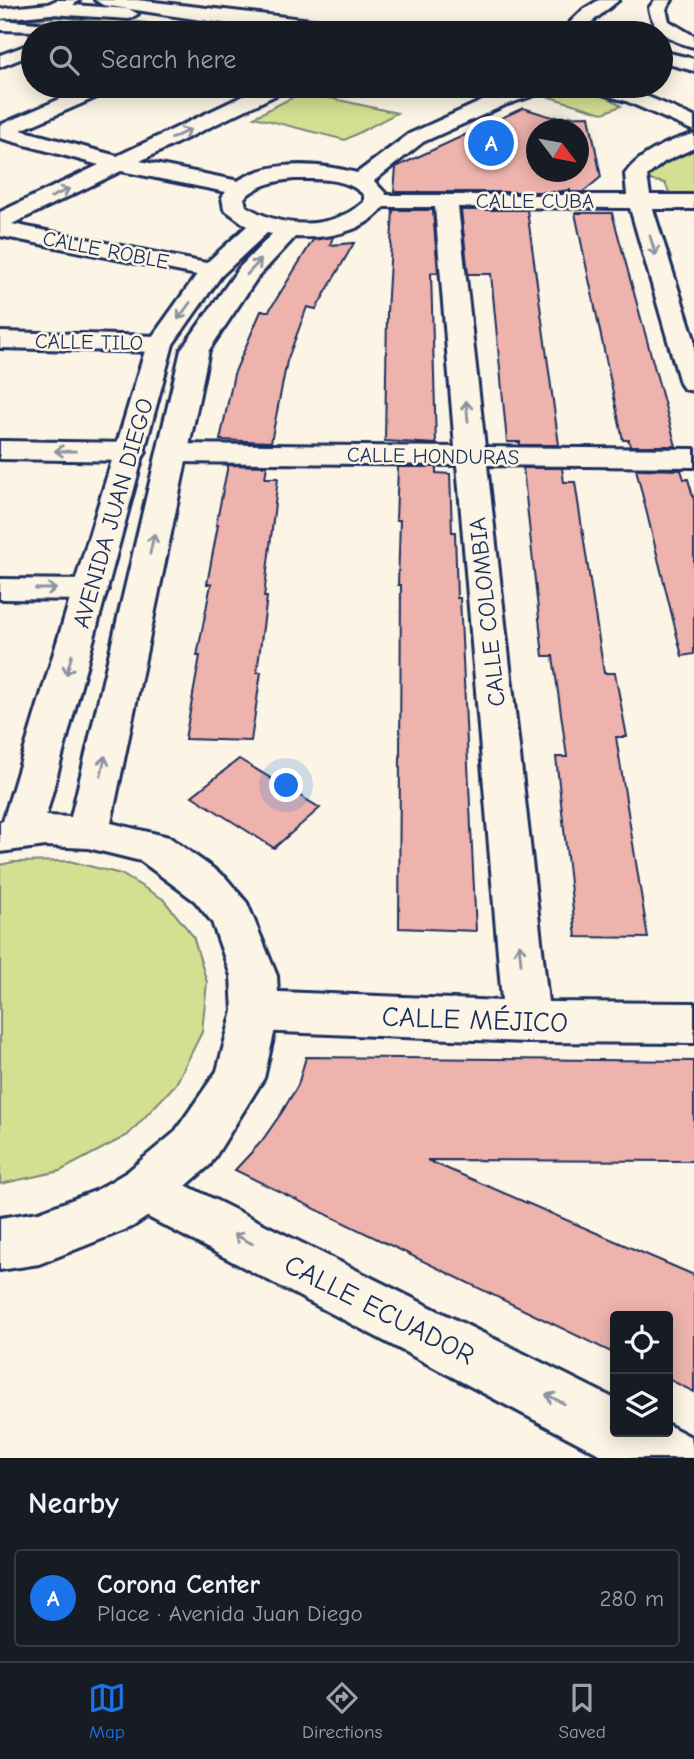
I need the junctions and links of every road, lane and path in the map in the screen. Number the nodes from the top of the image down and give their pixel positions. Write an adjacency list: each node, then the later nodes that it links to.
1 (71, 0): 5 (main road)
2 (103, 0): 8 (main road)
3 (664, 0): 10 (main road)
4 (620, 6): 9 (main road)
5 (51, 9): 6 (main road); 7 (main road)
6 (2, 18): 11 (main road)
7 (190, 21)
8 (265, 21)
9 (581, 21)
10 (660, 21)
11 (21, 28)
12 (673, 33): 13 (main road)
13 (694, 42)
14 (21, 53): 16 (main road)
15 (673, 59): 17 (main road)
16 (0, 61)
17 (694, 65)
18 (694, 73): 19 (main road)
19 (673, 74)
20 (78, 98): 26 (main road)
21 (255, 98): 28 (main road, one-way to 21)
22 (472, 98): 29 (main road)
23 (509, 98): 30 (main road)
24 (645, 98): 25 (main road)
25 (694, 125)
26 (0, 131): 28 (main road)
27 (694, 140): 33 (main road)
28 (120, 164): 31 (main road); 36 (main road, one-way to 28)
29 (329, 173): 30 (main road); 31 (main road)
30 (359, 181): 32 (main road)
31 (241, 188): 37 (main road)
32 (377, 200): 34 (main road, CALLE CUBA); 37 (main road)
33 (639, 201): 34 (main road, CALLE CUBA); 35 (main road, CALLE CUBA); 42 (main road, one-way to 42)
34 (446, 202): 46 (main road, CALLE COLOMBIA, one-way to 34)
35 (694, 202)
36 (0, 221)
37 (276, 227): 39 (main road, AVENIDA JUAN DIEGO); 45 (main road, AVENIDA JUAN DIEGO, one-way to 37)
38 (0, 229): 39 (main road, CALLE ROBLE)
39 (212, 271): 41 (main road, AVENIDA JUAN DIEGO, one-way to 41)
40 (6, 339): 41 (main road, CALLE TILO)
41 (160, 344): 44 (main road, AVENIDA JUAN DIEGO)
42 (694, 383)
43 (0, 450): 44 (main road, one-way to 43)
44 (131, 452): 49 (main road, AVENIDA JUAN DIEGO)
45 (173, 453): 46 (main road, CALLE HONDURAS); 50 (main road, AVENIDA JUAN DIEGO, one-way to 45)
46 (472, 456): 47 (main road, CALLE HONDURAS); 53 (main road, CALLE COLOMBIA, one-way to 46)
47 (694, 458)
48 (0, 589): 49 (main road, one-way to 49)
49 (91, 590): 51 (main road, AVENIDA JUAN DIEGO, one-way to 51)
50 (88, 833): 51 (main road); 52 (main road)
51 (10, 835)
52 (256, 1012): 53 (main road, CALLE MÉJICO); 55 (main road)
53 (527, 1022): 54 (main road, CALLE MÉJICO)
54 (694, 1023)
55 (145, 1189): 56 (main road); 57 (main road, CALLE ECUADOR, one-way to 55)
56 (1, 1248)
57 (610, 1427)
58 (629, 1437): 59 (main road, CALLE ECUADOR)
59 (670, 1458)

